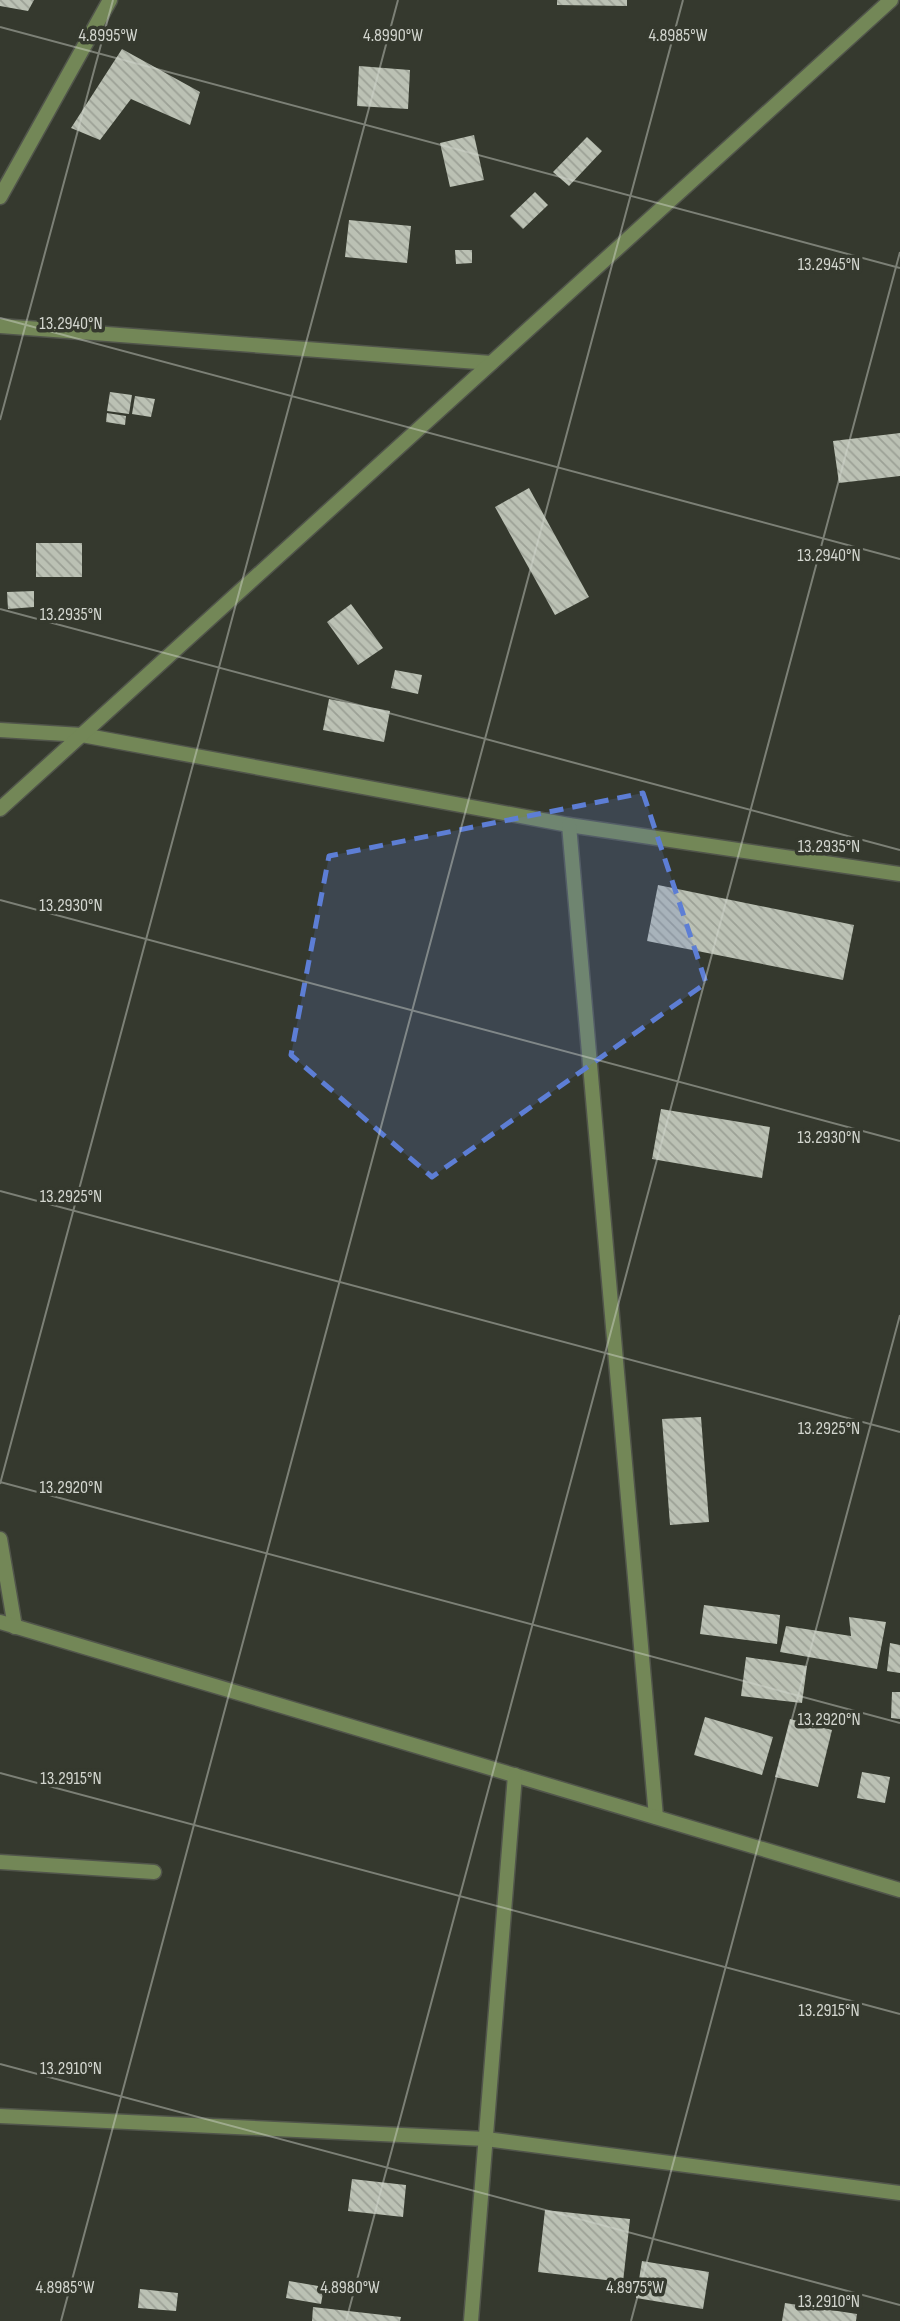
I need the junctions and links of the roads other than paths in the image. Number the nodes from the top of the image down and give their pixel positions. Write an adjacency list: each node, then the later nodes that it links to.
1 (110, 0): 3 (street)
2 (891, 0): 5 (street)
3 (0, 197)
4 (0, 326): 5 (street)
5 (491, 363): 7 (street)
6 (0, 730): 7 (street)
7 (82, 735): 8 (street); 9 (street)
8 (0, 809)
9 (569, 824): 10 (street); 15 (street)
10 (900, 874)
11 (0, 1539): 13 (street)
12 (0, 1622): 13 (street)
13 (15, 1627): 14 (street)
14 (515, 1775): 15 (street); 20 (street)
15 (656, 1817): 18 (street)
16 (0, 1862): 17 (street)
17 (153, 1872)
18 (900, 1890)
19 (0, 2116): 20 (street)
20 (486, 2139): 21 (street); 22 (street)
21 (900, 2193)
22 (471, 2321)

